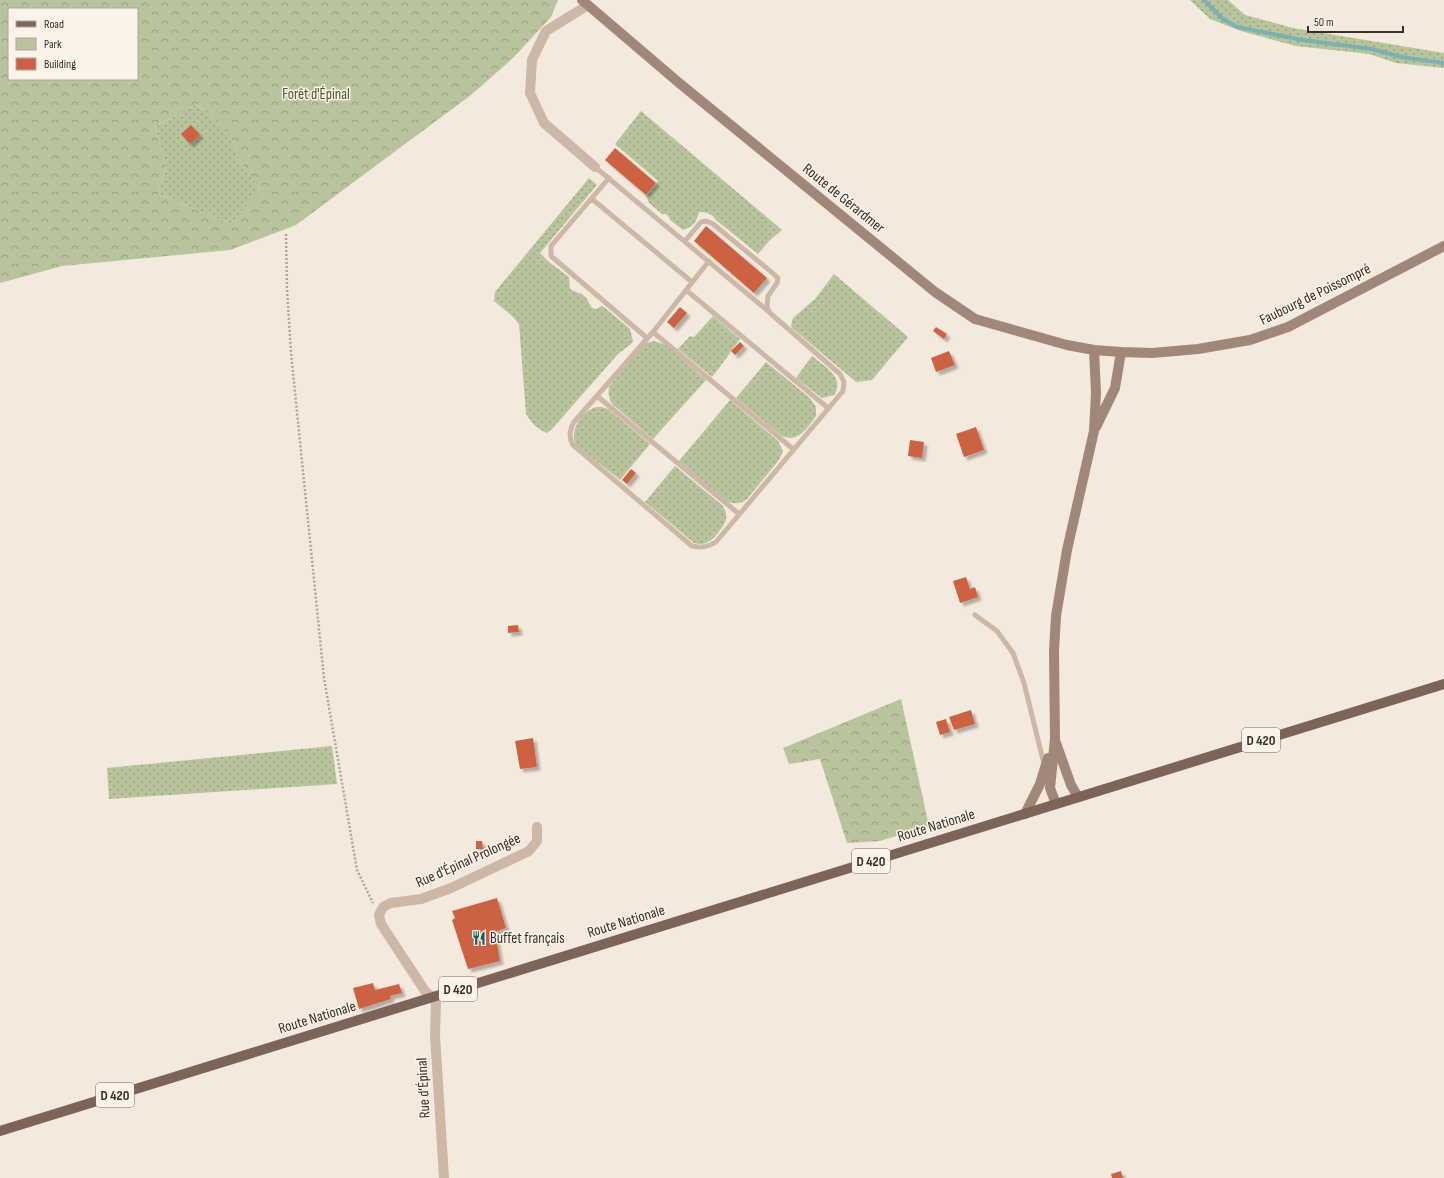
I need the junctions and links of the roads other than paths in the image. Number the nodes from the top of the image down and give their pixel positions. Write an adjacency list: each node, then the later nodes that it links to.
1 (585, 3): 2 (street); 13 (main road, Route de Gérardmer)
2 (595, 167): 3 (lane)
3 (609, 178): 4 (lane); 5 (lane)
4 (592, 199): 8 (lane); 12 (lane)
5 (685, 241): 7 (lane); 10 (lane)
6 (1444, 246): 14 (main road, Faubourg de Poissompré)
7 (709, 261): 8 (lane); 10 (lane)
8 (692, 282): 9 (lane)
9 (686, 290): 11 (lane); 16 (lane)
10 (770, 313): 16 (lane)
11 (653, 332): 12 (lane); 18 (lane)
12 (647, 338): 15 (lane)
13 (1094, 350): 14 (main road, Route de Gérardmer); 17 (main road)
14 (1121, 352): 17 (main road)
15 (597, 396): 19 (lane); 19 (lane)
16 (828, 408): 18 (lane)
17 (1094, 431): 22 (main road)
18 (793, 449): 19 (lane)
19 (739, 514)
20 (975, 615): 23 (lane)
21 (1444, 684): 24 (main road, D 420)
22 (1055, 739): 23 (main road); 24 (main road); 25 (main road)
23 (1045, 769): 26 (main road)
24 (1078, 797): 25 (main road, Route Nationale / D 420)
25 (1056, 804): 26 (main road, Route Nationale / D 420)
26 (1025, 814): 28 (main road, Route Nationale / D 420)
27 (537, 827): 28 (street, Rue d'Épinal Prolongée)
28 (432, 997): 29 (main road, Route Nationale / D 420); 30 (street, Rue d’Épinal)
29 (0, 1131)
30 (444, 1178)

